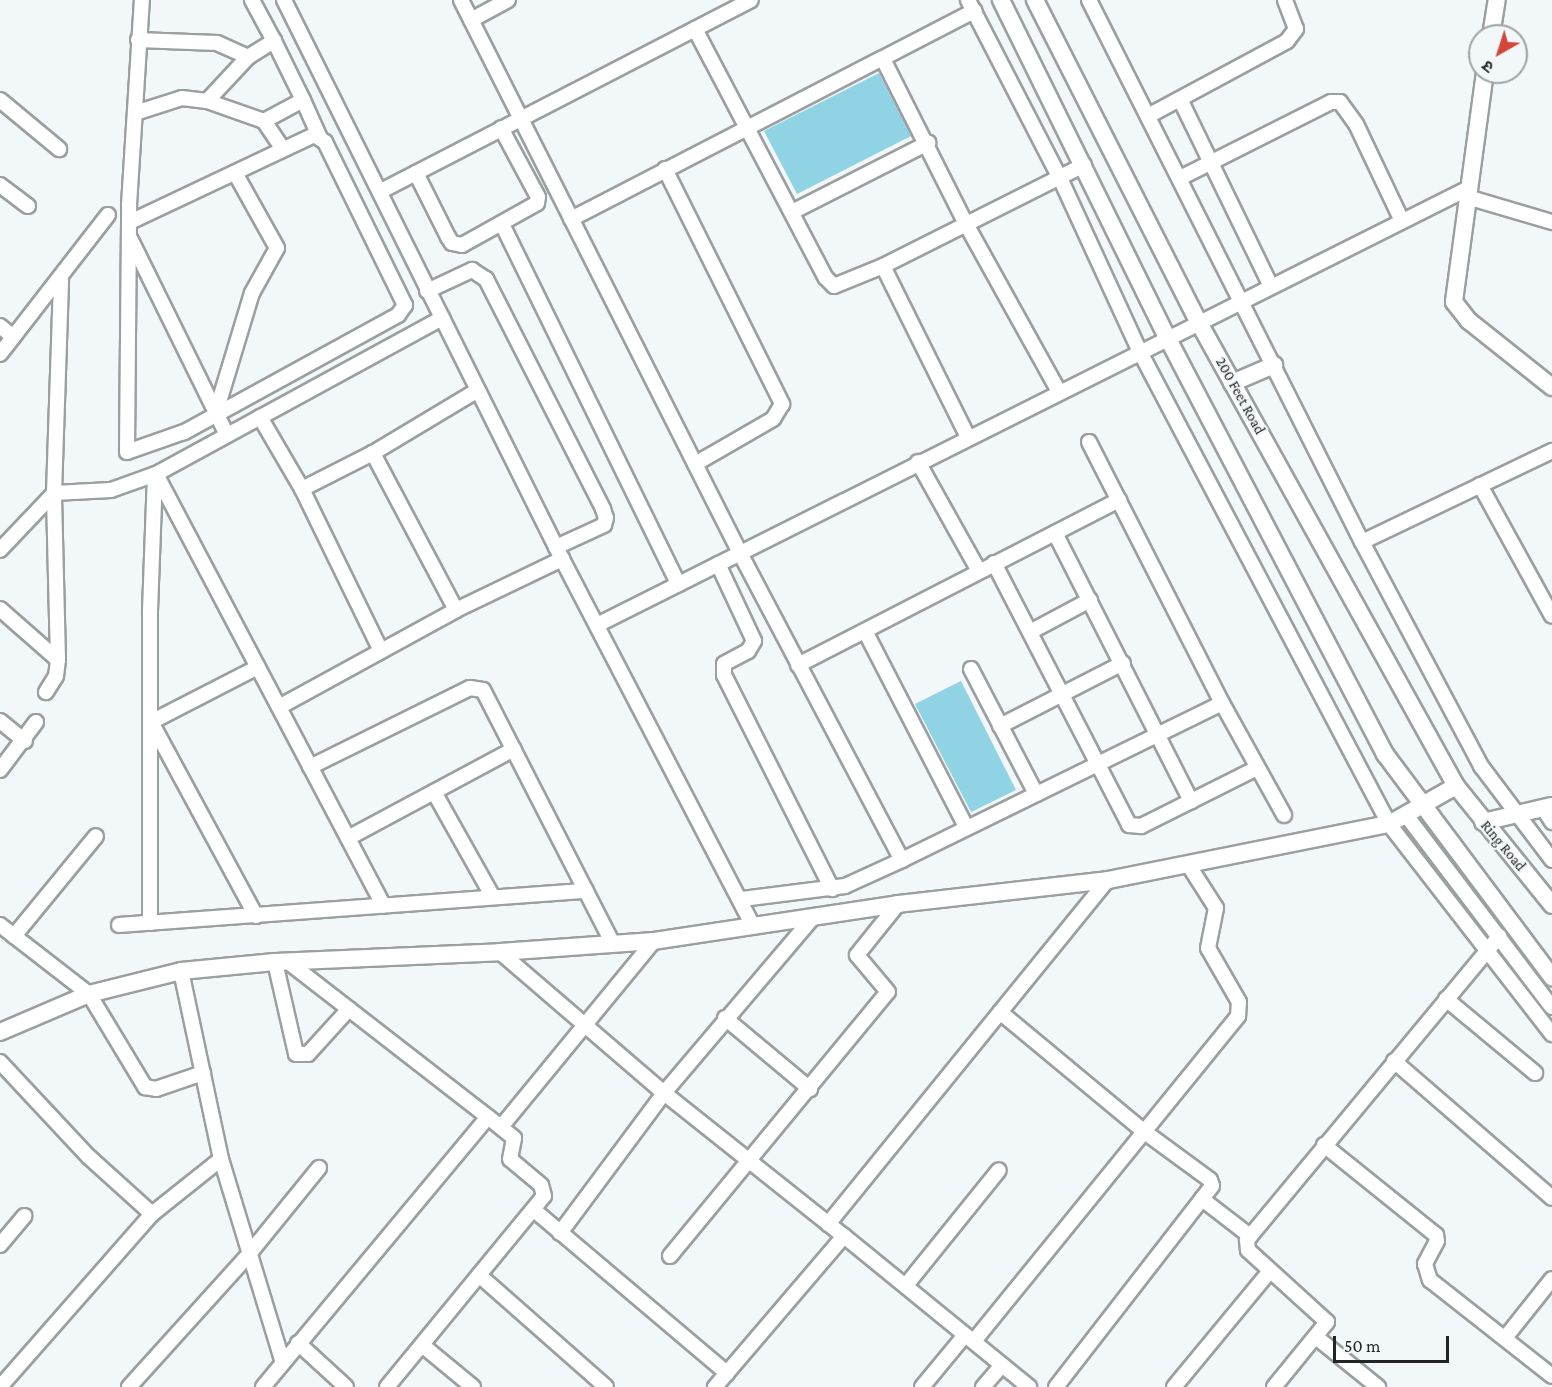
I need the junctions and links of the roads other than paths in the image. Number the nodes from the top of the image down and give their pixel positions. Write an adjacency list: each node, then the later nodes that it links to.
1 (142, 0): 16 (street)
2 (252, 0): 17 (street)
3 (284, 0): 43 (street)
4 (461, 0): 13 (street)
5 (508, 0): 13 (street)
6 (751, 0): 15 (street)
7 (1001, 0): 36 (street)
8 (1035, 0): 61 (street, 200 Feet Road)
9 (1089, 0): 26 (street)
10 (1285, 0): 21 (street)
11 (1497, 0): 14 (street)
12 (971, 6): 19 (street); 40 (street)
13 (471, 20): 27 (street)
14 (1493, 24)
15 (695, 29): 27 (street); 29 (street)
16 (138, 40): 18 (street); 25 (street)
17 (273, 41): 18 (street); 23 (street)
18 (248, 57): 24 (street)
19 (883, 59): 29 (street); 32 (street)
20 (1483, 84): 44 (street)
21 (1180, 99): 26 (street); 35 (street)
22 (0, 100): 34 (street)
23 (303, 100): 28 (street); 31 (street)
24 (207, 101): 25 (street); 28 (street)
25 (135, 113): 50 (street)
26 (1148, 116): 41 (street)
27 (519, 118): 30 (street); 48 (street)
28 (264, 122): 33 (street)
29 (747, 126): 37 (street); 46 (street)
30 (501, 128): 39 (street); 52 (street)
31 (320, 138): 33 (street); 72 (street)
32 (928, 143): 46 (street); 53 (street)
33 (282, 148): 38 (street)
34 (59, 149)
35 (1210, 162): 41 (street); 49 (street); 57 (street)
36 (1084, 165): 40 (street); 63 (street)
37 (665, 169): 48 (street); 80 (street)
38 (235, 173): 50 (street); 72 (street)
39 (416, 173): 43 (street); 52 (street)
40 (1060, 178): 53 (street); 65 (street)
41 (1180, 178): 59 (street)
42 (0, 185): 45 (street)
43 (381, 191): 58 (street)
44 (1467, 193): 49 (street); 51 (street); 69 (street)
45 (28, 206)
46 (792, 212): 55 (street)
47 (108, 215): 56 (street)
48 (571, 219): 80 (street)
49 (1402, 221): 57 (street)
50 (130, 222): 54 (street)
51 (1552, 222)
52 (502, 224): 94 (street)
53 (966, 224): 55 (street); 71 (street)
54 (130, 238): 72 (street); 72 (street)
55 (883, 266): 75 (street)
56 (61, 280): 64 (street); 84 (street)
57 (1271, 286): 59 (street)
58 (427, 291): 60 (street); 89 (street)
59 (1242, 301): 61 (street); 67 (street)
60 (442, 318): 70 (street); 73 (street)
61 (1198, 321): 63 (street); 68 (street, 200 Feet Road)
62 (0, 326): 64 (street)
63 (1167, 336): 65 (street); 127 (street)
64 (14, 337): 66 (street)
65 (1139, 350): 71 (street); 133 (street)
66 (0, 354)
67 (1274, 365): 68 (street); 87 (street)
68 (1232, 383): 123 (street, 200 Feet Road)
69 (1552, 387)
70 (478, 390): 78 (street); 89 (street)
71 (1059, 392): 75 (street)
72 (216, 412): 74 (street)
73 (260, 417): 74 (street); 83 (street)
74 (227, 435): 81 (street)
75 (968, 437): 79 (street)
76 (1089, 442): 85 (street)
77 (1552, 452): 82 (street)
78 (373, 453): 83 (street); 97 (street)
79 (918, 462): 90 (street); 93 (street)
80 (695, 464): 90 (street)
81 (156, 474): 84 (street); 106 (street); 114 (street)
82 (1480, 485): 87 (street); 98 (street)
83 (302, 489): 102 (street)
84 (54, 493): 88 (street); 103 (street)
85 (1119, 500): 86 (street); 110 (street)
86 (1055, 533): 91 (street); 95 (street)
87 (1362, 542): 129 (street)
88 (0, 550)
89 (559, 553): 97 (street); 99 (street)
90 (740, 553): 92 (street); 105 (street)
91 (994, 563): 93 (street); 101 (street)
92 (718, 564): 94 (street); 141 (street)
93 (979, 571): 100 (street)
94 (678, 584): 99 (street)
95 (1090, 600): 101 (street); 104 (street)
96 (0, 609): 103 (street)
97 (456, 610): 102 (street)
98 (1552, 616)
99 (597, 625): 144 (street)
100 (865, 631): 105 (street); 134 (street)
101 (1030, 632): 109 (street)
102 (381, 651): 111 (street)
103 (58, 660): 108 (street)
104 (1123, 663): 109 (street); 116 (street)
105 (798, 665): 137 (street)
106 (258, 667): 111 (street); 114 (street)
107 (971, 669): 115 (street)
108 (46, 692)
109 (1064, 695): 115 (street); 119 (street)
110 (1222, 703): 116 (street); 121 (street)
111 (279, 707): 120 (street)
112 (0, 721): 117 (street)
113 (36, 722): 117 (street)
114 (151, 722): 148 (street); 150 (street)
115 (1000, 726): 125 (street)
116 (1160, 733): 119 (street); 126 (street)
117 (24, 741): 122 (street)
118 (514, 749): 120 (street); 124 (street); 142 (street)
119 (1099, 762): 125 (street); 126 (street)
120 (310, 767): 136 (street)
121 (1257, 768): 126 (street); 130 (street)
122 (0, 770)
123 (1456, 786): 127 (street); 132 (street, Ring Road)
124 (434, 792): 136 (street); 143 (street)
125 (1036, 794): 134 (street)
126 (1191, 801)
127 (1421, 806): 131 (street); 162 (street)
128 (1549, 812): 129 (street)
129 (1517, 813): 132 (street); 138 (street)
130 (1284, 815)
131 (1406, 815): 133 (street); 155 (street)
132 (1483, 822): 146 (street, Ring Road)
133 (1389, 824): 139 (street); 158 (street)
134 (966, 827): 137 (street)
135 (96, 836): 154 (street)
136 (348, 838): 147 (street)
137 (902, 860): 141 (street)
138 (1552, 860)
139 (1188, 864): 140 (street); 180 (street)
140 (1108, 879): 145 (street); 167 (street)
141 (832, 889): 144 (street)
142 (586, 891): 143 (street); 157 (street)
143 (494, 897): 147 (street)
144 (742, 900): 153 (street)
145 (898, 904): 149 (street); 176 (street)
146 (1552, 905)
147 (384, 906): 148 (street)
148 (256, 916): 150 (street)
149 (813, 917): 153 (street); 168 (street)
150 (150, 923): 152 (street)
151 (0, 925): 154 (street)
152 (119, 925)
153 (753, 926): 156 (street)
154 (14, 936): 163 (street)
155 (1499, 936): 158 (street); 165 (street)
156 (654, 941): 157 (street); 169 (street)
157 (612, 942): 159 (street)
158 (1488, 950): 164 (street); 171 (street)
159 (500, 952): 160 (street); 169 (street)
160 (281, 961): 161 (street); 166 (street); 166 (street)
161 (181, 971): 163 (street); 174 (street)
162 (1552, 977)
163 (89, 994): 170 (street); 174 (street)
164 (1446, 999): 172 (street); 175 (street)
165 (1552, 1007)
166 (349, 1009): 178 (street)
167 (1000, 1012): 180 (street); 191 (street)
168 (725, 1018): 176 (street); 177 (street)
169 (586, 1023): 177 (street); 179 (street)
170 (0, 1032)
171 (1552, 1034)
172 (1394, 1061): 181 (street); 186 (street)
173 (0, 1062): 189 (street)
174 (203, 1073): 182 (street)
175 (1535, 1073)
176 (810, 1089): 183 (street)
177 (664, 1093): 183 (street); 192 (street)
178 (488, 1117): 179 (street); 205 (street)
179 (501, 1127): 188 (street)
180 (1142, 1130): 187 (street); 203 (street)
181 (1324, 1145): 194 (street); 204 (street)
182 (221, 1159): 189 (street); 196 (street)
183 (750, 1162): 191 (street); 197 (street)
184 (319, 1168): 196 (street)
185 (999, 1170): 201 (street)
186 (1552, 1198)
187 (1202, 1199): 194 (street); 222 (street)
188 (534, 1210): 192 (street); 199 (street)
189 (152, 1214): 211 (street)
190 (24, 1216): 195 (street)
191 (828, 1224): 193 (street)
192 (560, 1233): 209 (street)
193 (843, 1236): 201 (street); 209 (street)
194 (1250, 1236): 198 (street)
195 (0, 1245)
196 (249, 1254): 207 (street); 212 (street)
197 (670, 1256)
198 (1270, 1271): 202 (street); 223 (street)
199 (479, 1275): 206 (street); 217 (street)
200 (1552, 1280): 204 (street)
201 (907, 1284): 203 (street)
202 (1316, 1337): 224 (street); 225 (street)
203 (969, 1338): 208 (street); 219 (street)
204 (1505, 1338): 210 (street)
205 (298, 1343): 207 (street); 214 (street)
206 (422, 1345): 215 (street); 216 (street)
207 (283, 1363): 213 (street)
208 (1002, 1365): 220 (street); 221 (street)
209 (727, 1373): 218 (street)
210 (1552, 1376)
211 (0, 1387)
212 (129, 1387)
213 (263, 1387)
214 (346, 1387)
215 (387, 1387)
216 (473, 1387)
217 (606, 1387)
218 (715, 1387)
219 (922, 1387)
220 (983, 1387)
221 (1029, 1387)
222 (1056, 1387)
223 (1174, 1387)
224 (1274, 1387)
225 (1378, 1387)

